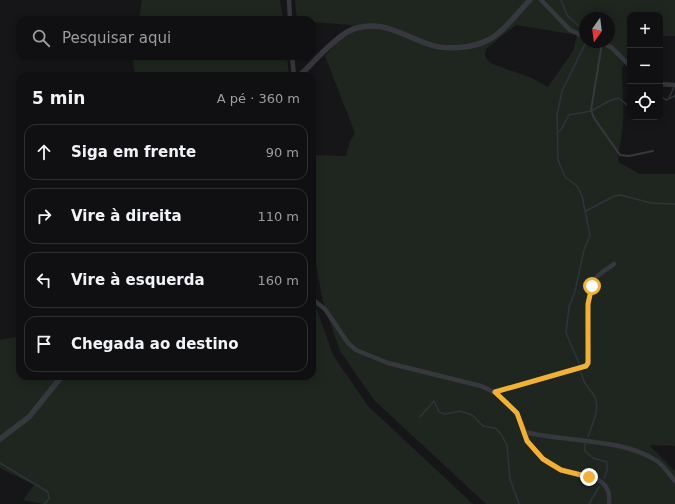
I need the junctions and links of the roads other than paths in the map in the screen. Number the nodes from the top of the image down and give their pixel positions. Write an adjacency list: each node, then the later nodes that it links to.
1 (289, 0): 4 (street)
2 (530, 0): 11 (street)
3 (541, 0): 5 (street)
4 (290, 16)
5 (579, 34)
6 (601, 48): 14 (lane)
7 (612, 48): 9 (street)
8 (292, 60): 10 (street)
9 (627, 63)
10 (294, 72)
11 (303, 72)
12 (663, 84): 13 (street)
13 (675, 85)
14 (653, 150)
15 (614, 264): 18 (street)
16 (316, 302): 18 (street)
17 (59, 380): 20 (street)
18 (495, 392): 19 (street)
19 (525, 432): 21 (street); 22 (street)
20 (0, 439)
21 (675, 481)
22 (609, 504)

